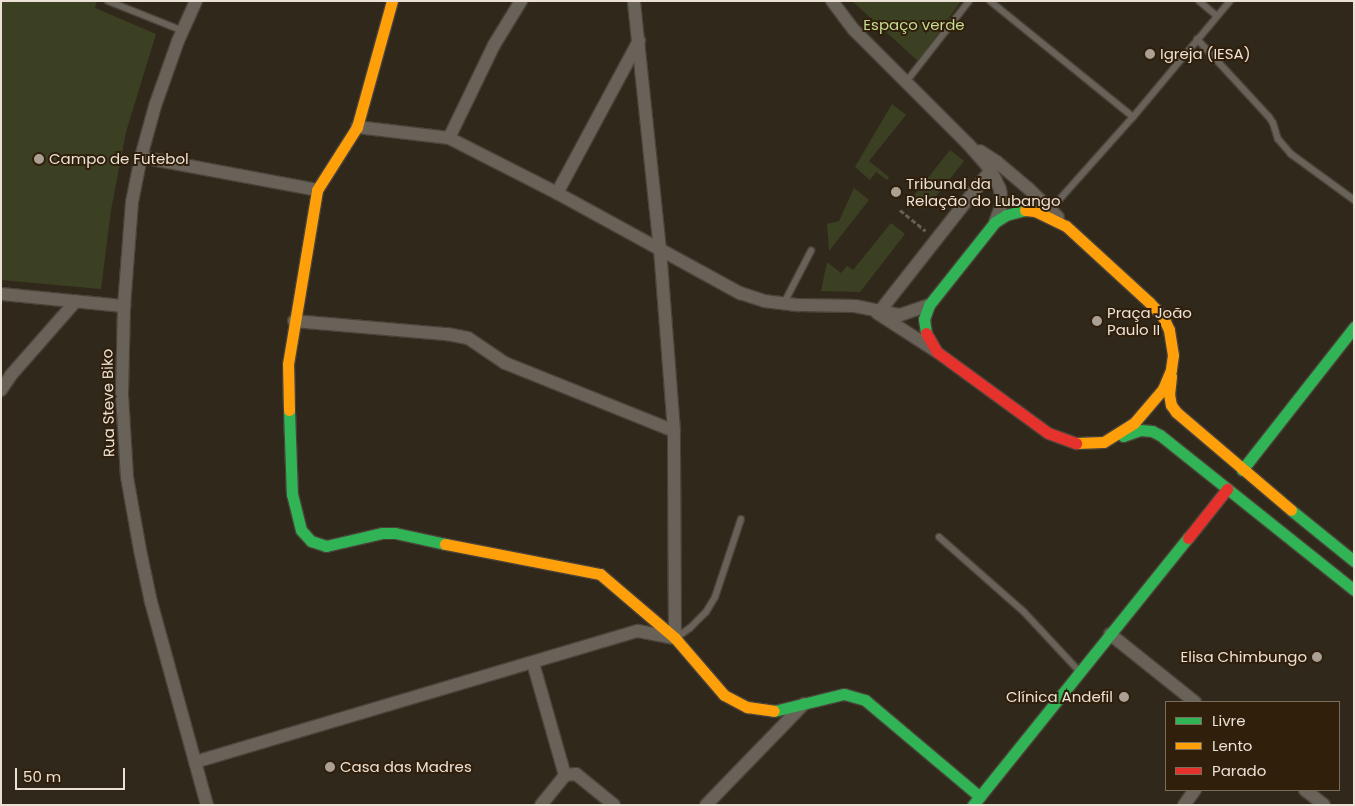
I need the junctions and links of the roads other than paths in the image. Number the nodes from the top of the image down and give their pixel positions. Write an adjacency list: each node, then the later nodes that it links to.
1 (108, 1): 12 (lane)
2 (196, 1): 12 (street, Rua Steve Biko)
3 (392, 1): 17 (street)
4 (520, 1): 18 (street)
5 (634, 1): 14 (street)
6 (832, 1): 15 (street)
7 (969, 1): 15 (lane)
8 (990, 1): 16 (lane)
9 (1199, 1): 11 (lane)
10 (1230, 1): 11 (lane)
11 (1218, 16): 13 (lane)
12 (183, 31): 20 (street, Rua Steve Biko)
13 (1197, 39): 16 (lane); 24 (lane)
14 (638, 41): 23 (street); 28 (street)
15 (906, 84): 19 (street)
16 (1134, 117): 25 (lane)
17 (357, 127): 18 (street); 22 (street)
18 (449, 138): 23 (street)
19 (969, 144): 21 (street); 25 (street)
20 (141, 157): 22 (street); 34 (street, Rua Steve Biko)
21 (991, 170): 26 (street); 35 (street)
22 (317, 190): 36 (street)
23 (557, 193): 28 (street)
24 (1354, 200)
25 (1050, 210): 27 (street)
26 (995, 222): 27 (street); 33 (street)
27 (1066, 226): 39 (street)
28 (660, 250): 32 (street); 41 (street)
29 (811, 251): 32 (lane)
30 (1, 294): 31 (street)
31 (76, 301): 34 (street); 40 (street)
32 (784, 304): 35 (street)
33 (929, 305): 35 (street); 38 (street)
34 (124, 306): 55 (street, Rua Steve Biko)
35 (875, 310): 38 (street)
36 (294, 321): 41 (street); 50 (street)
37 (1354, 327): 43 (street)
38 (937, 352): 42 (street)
39 (1174, 355): 42 (street); 43 (street)
40 (1, 390)
41 (674, 431): 50 (street)
42 (1103, 442): 44 (street)
43 (1242, 470): 44 (street); 44 (street); 47 (street)
44 (1227, 489): 48 (street); 49 (street)
45 (741, 520): 50 (lane)
46 (939, 537): 52 (lane)
47 (1354, 561)
48 (1354, 590)
49 (1110, 634): 52 (street); 53 (street)
50 (675, 638): 51 (street); 54 (street)
51 (533, 663): 55 (street); 56 (street)
52 (1080, 672): 59 (street)
53 (1194, 701)
54 (806, 702): 59 (street); 63 (street)
55 (195, 762): 60 (street, Rua Steve Biko)
56 (565, 775): 61 (street); 62 (street)
57 (1194, 791): 64 (street)
58 (1306, 791): 65 (street)
59 (976, 801)
60 (206, 805)
61 (542, 805)
62 (614, 805)
63 (706, 805)
64 (1184, 805)
65 (1324, 805)

